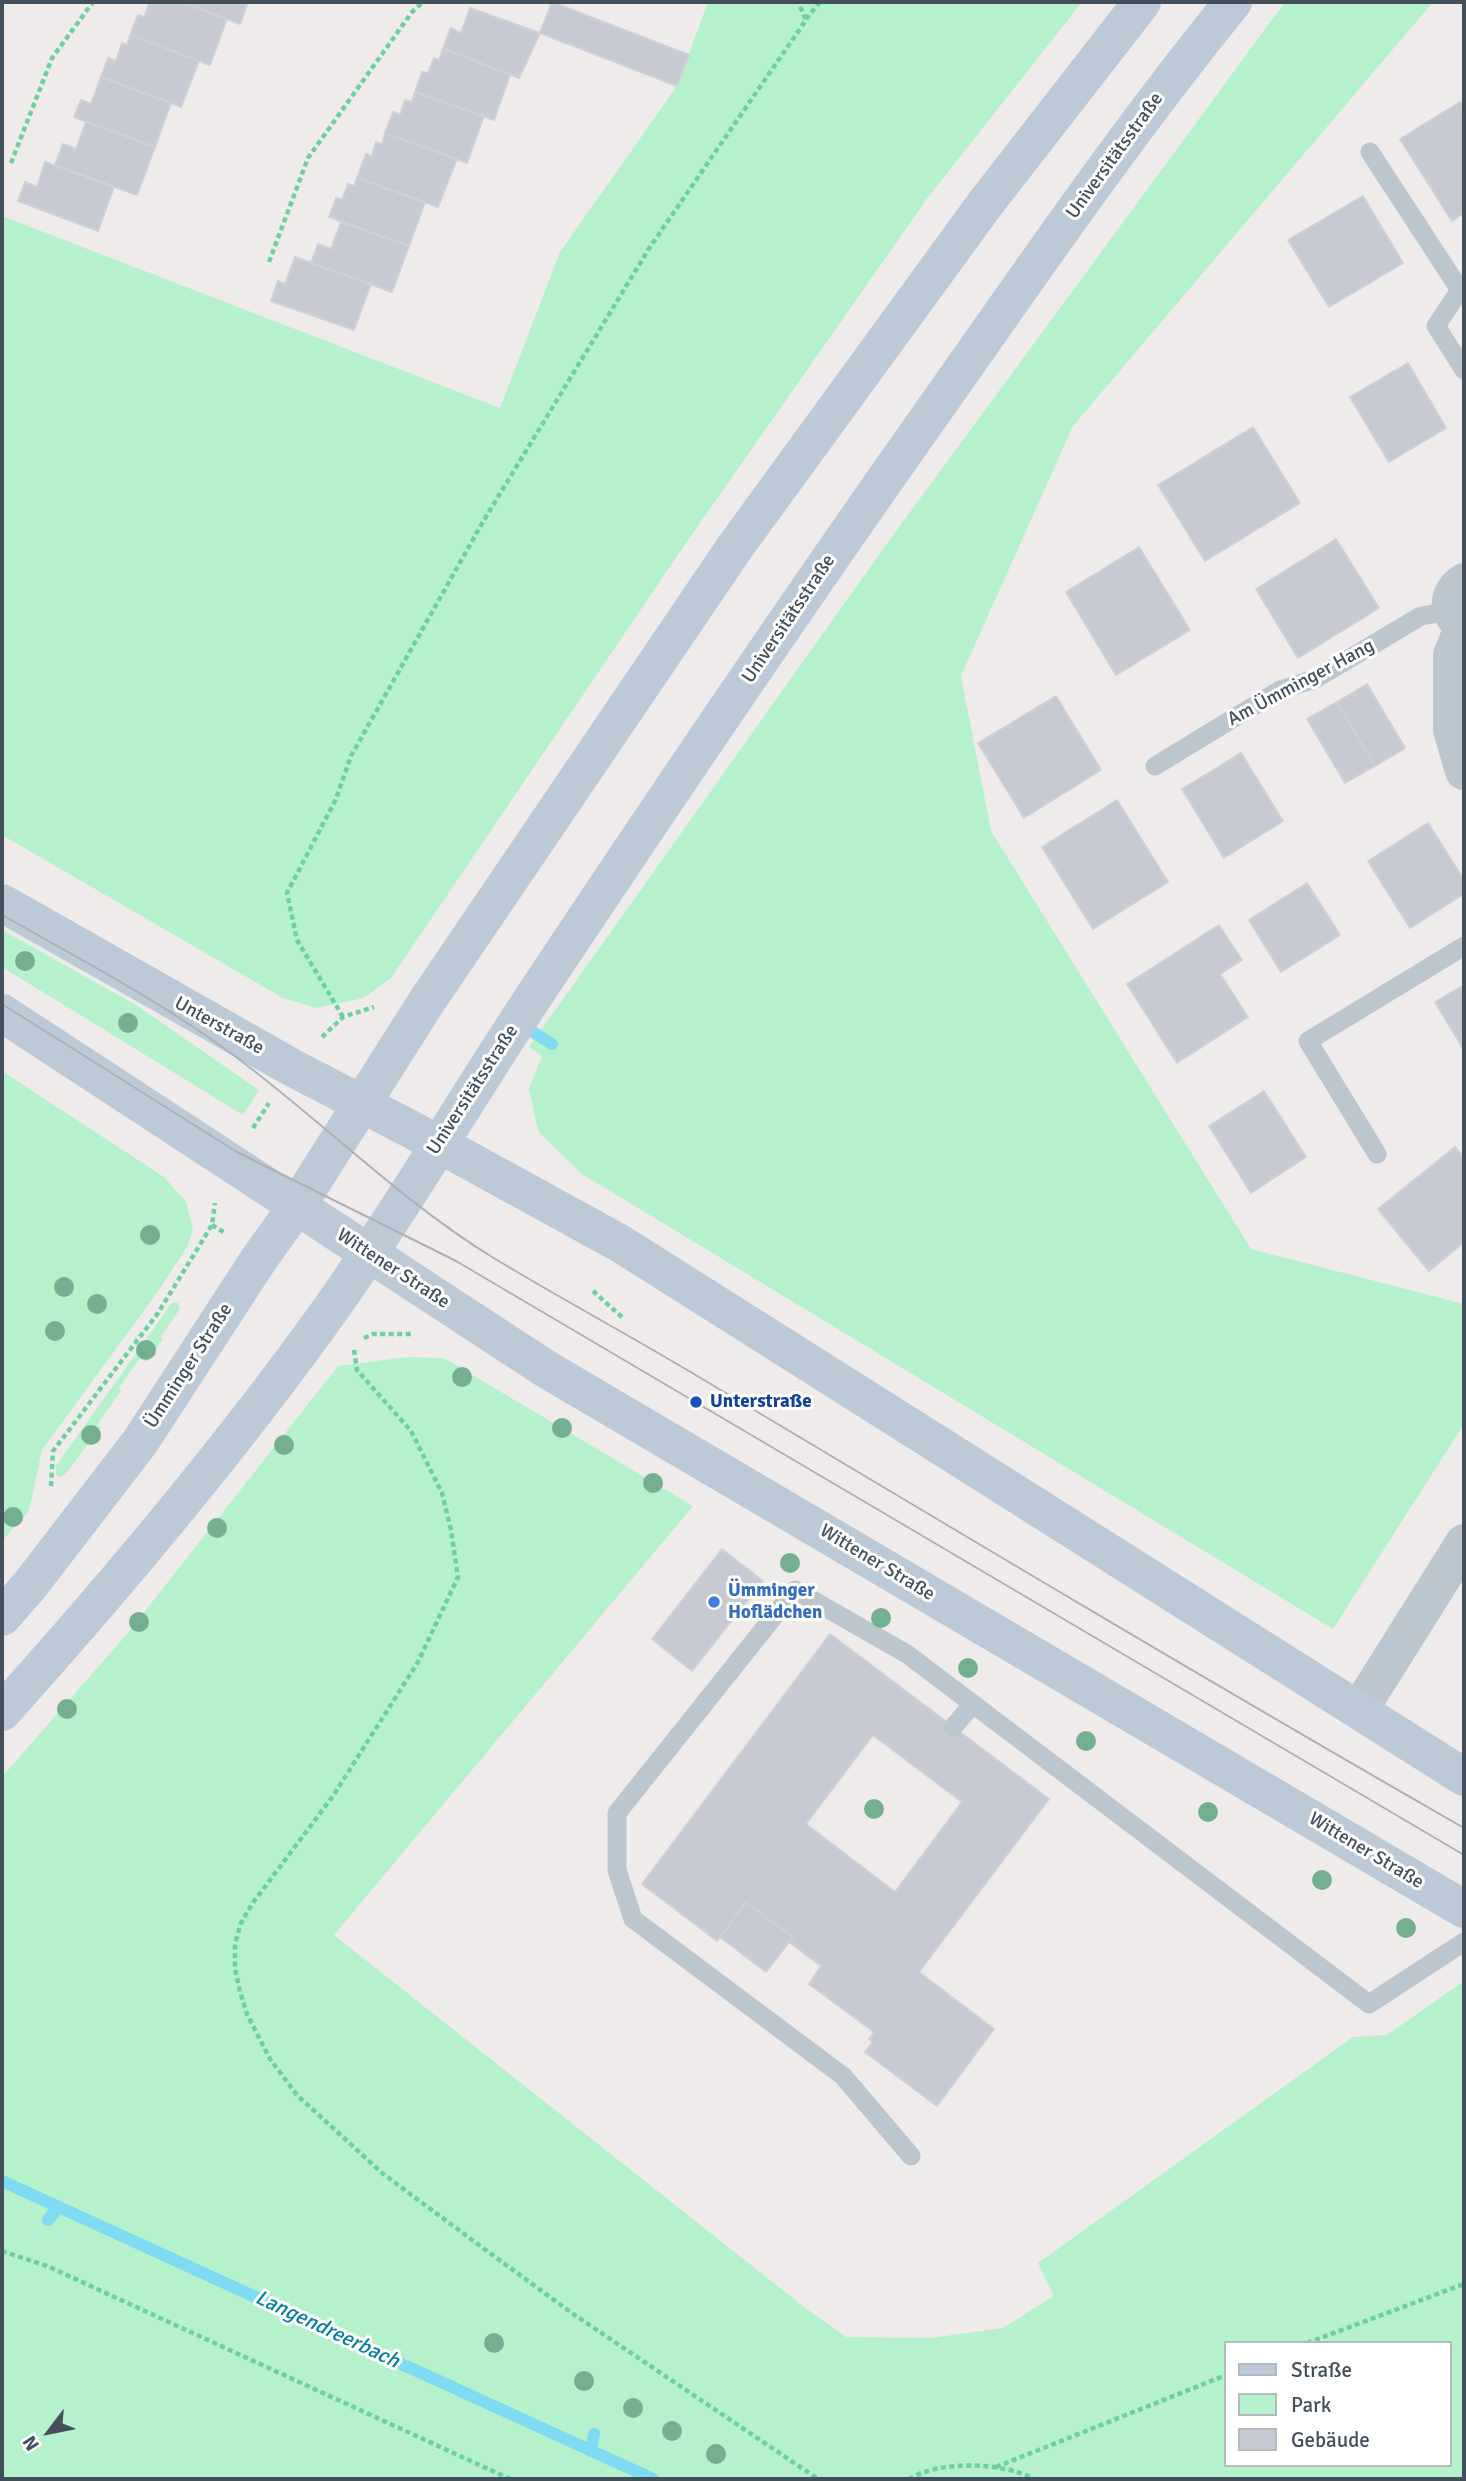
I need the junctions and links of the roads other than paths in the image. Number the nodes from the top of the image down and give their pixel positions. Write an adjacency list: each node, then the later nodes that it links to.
1 (1142, 2): 11 (main road)
2 (1233, 2): 12 (main road, Universitätsstraße)
3 (1370, 152): 4 (lane)
4 (1464, 370)
5 (1461, 610): 6 (lane, Am Ümminger Hang); 7 (street, Am Ümminger Hang)
6 (1155, 766)
7 (1464, 771)
8 (2, 903): 11 (main road, Unterstraße)
9 (1464, 946): 13 (lane)
10 (2, 1013): 14 (main road)
11 (362, 1103): 12 (main road, Unterstraße); 14 (main road, Ümminger Straße)
12 (439, 1144): 15 (main road, Universitätsstraße); 19 (main road)
13 (1377, 1154)
14 (297, 1206): 15 (main road, Wittener Straße); 17 (main road, Ümminger Straße)
15 (369, 1254): 20 (main road); 23 (main road, Wittener Straße)
16 (1464, 1543): 19 (street)
17 (2, 1617)
18 (973, 1704): 21 (lane); 24 (lane); 25 (lane)
19 (1359, 1710): 22 (main road)
20 (2, 1712)
21 (953, 1727)
22 (1464, 1777)
23 (1464, 1909)
24 (1464, 1942)
25 (911, 2156)

